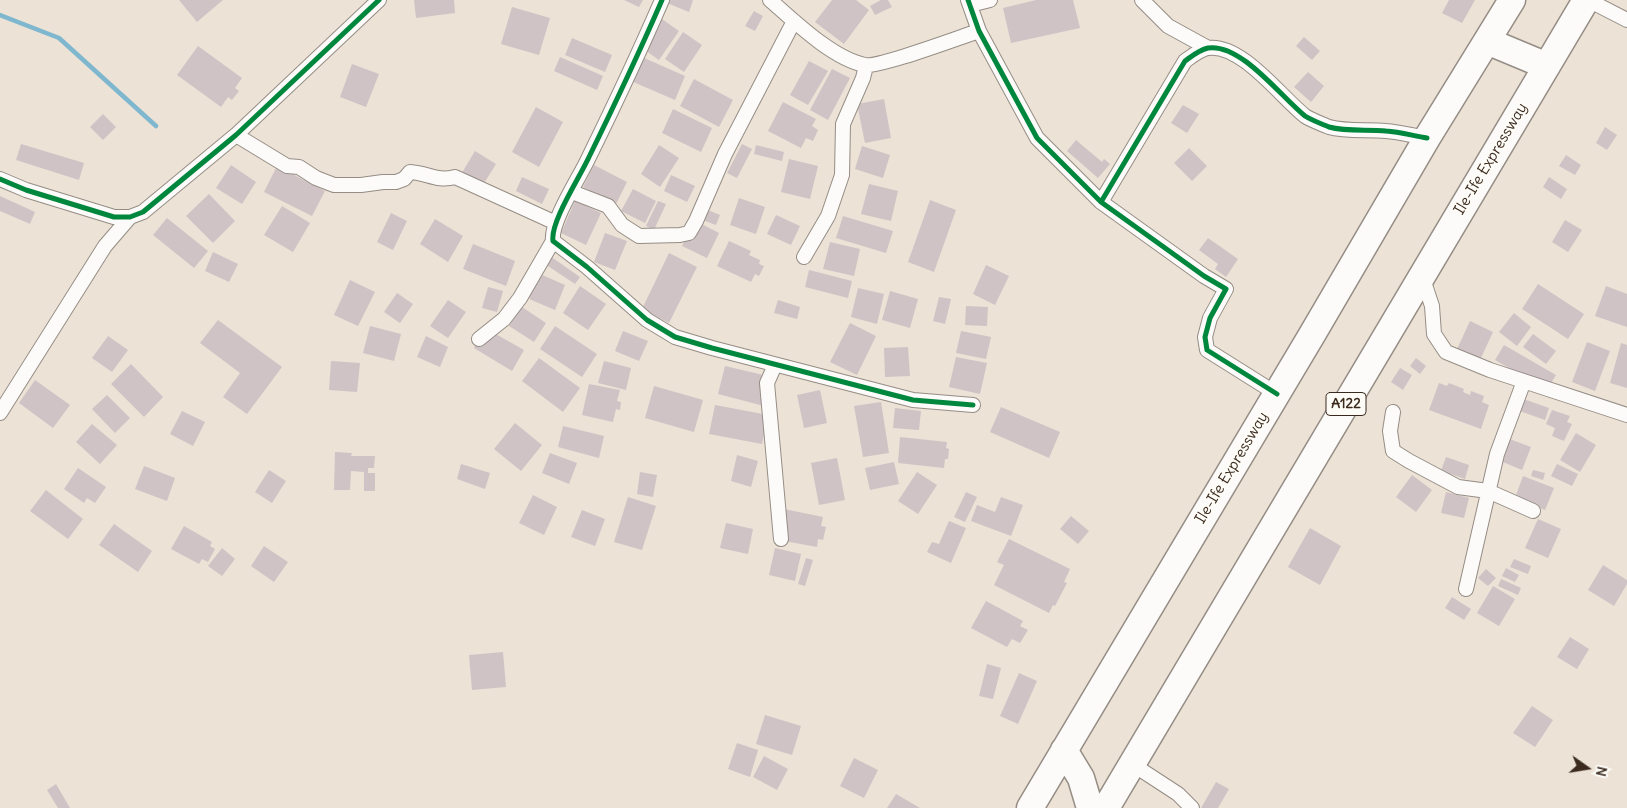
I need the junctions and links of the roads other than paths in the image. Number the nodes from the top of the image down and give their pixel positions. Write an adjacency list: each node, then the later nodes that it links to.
1 (379, 0): 16 (street)
2 (662, 0): 19 (street)
3 (770, 0): 10 (street)
4 (990, 0): 8 (street)
5 (1142, 0): 13 (street)
6 (1512, 0): 12 (highway, Ile-Ife Expressway)
7 (1587, 0): 9 (street); 15 (highway, Ile-Ife Expressway / A122)
8 (969, 2): 11 (street)
9 (1627, 20)
10 (794, 21): 14 (street); 19 (street)
11 (979, 31): 14 (street); 20 (street)
12 (1487, 41): 15 (highway); 17 (highway, Ile-Ife Expressway)
13 (1208, 48): 17 (street); 20 (street)
14 (866, 66): 24 (street)
15 (1547, 66): 25 (highway, Ile-Ife Expressway / A122)
16 (236, 135): 21 (street); 22 (street)
17 (1427, 138): 29 (highway, Ile-Ife Expressway)
18 (0, 179): 21 (street)
19 (572, 192): 22 (street)
20 (1101, 202): 29 (street)
21 (130, 217): 32 (street)
22 (556, 223): 23 (street)
23 (553, 242): 26 (street); 27 (street)
24 (804, 257)
25 (1422, 276): 28 (street); 39 (highway, Ile-Ife Expressway / A122)
26 (479, 339)
27 (775, 365): 30 (street); 36 (street)
28 (1524, 382): 33 (street); 34 (street)
29 (1277, 394): 38 (highway, Ile-Ife Expressway)
30 (973, 405)
31 (1393, 412): 34 (street)
32 (0, 413)
33 (1627, 415)
34 (1488, 492): 35 (street); 37 (street)
35 (1533, 511)
36 (781, 539)
37 (1466, 589)
38 (1064, 750): 40 (highway, Ile-Ife Expressway); 41 (highway)
39 (1132, 764): 42 (highway, Ile-Ife Expressway / A122); 43 (street)
40 (1030, 808)
41 (1090, 808)
42 (1106, 808)
43 (1192, 808)

